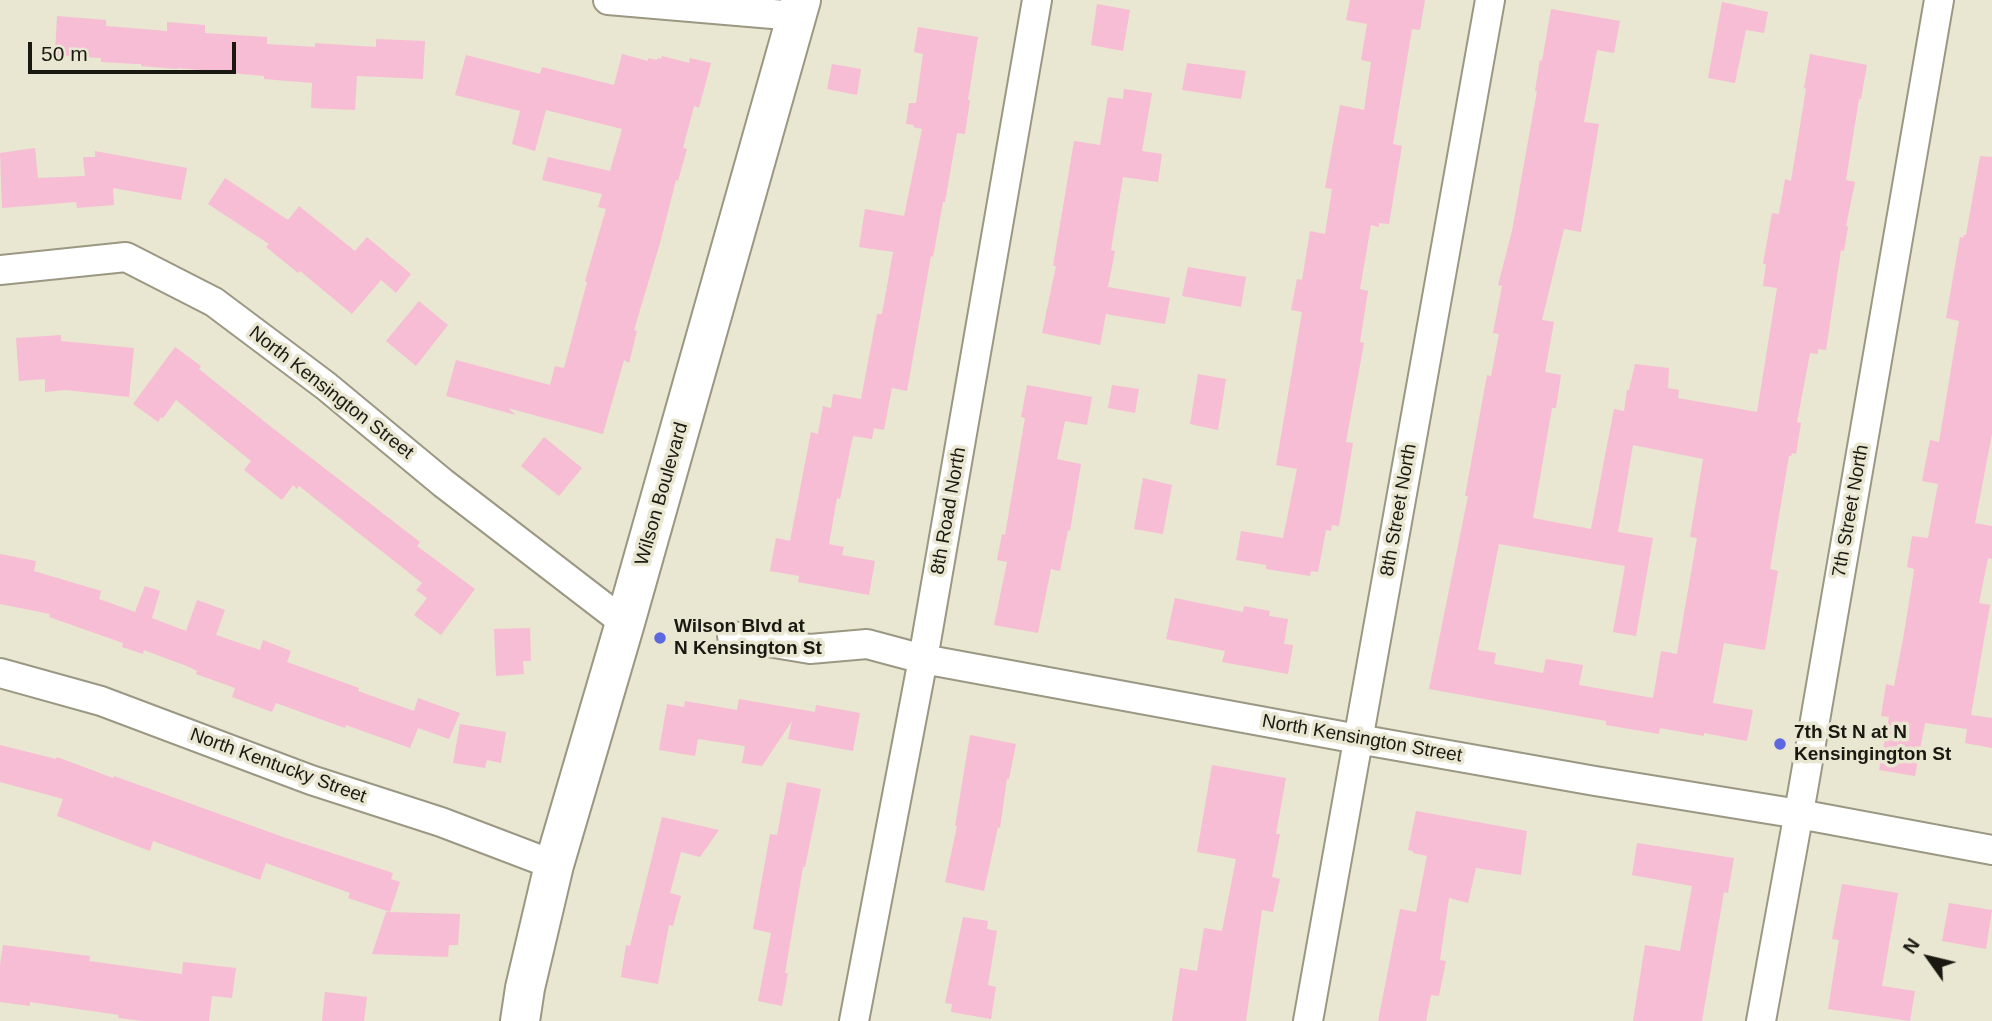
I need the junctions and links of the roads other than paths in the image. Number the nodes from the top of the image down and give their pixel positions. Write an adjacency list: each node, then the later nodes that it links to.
1 (608, 0): 5 (street)
2 (1037, 0): 9 (street, 8th Road North)
3 (1490, 0): 11 (street, 8th Street North)
4 (1940, 0): 12 (street, 7th Street North)
5 (799, 8): 7 (main road, Wilson Boulevard)
6 (0, 270): 7 (street, North Kensington Street)
7 (625, 624): 14 (main road, Wilson Boulevard)
8 (732, 636): 9 (street, North Kensington Street)
9 (923, 659): 11 (street, North Kensington Street); 16 (street, 8th Road North)
10 (0, 673): 14 (street, North Kentucky Street)
11 (1358, 739): 12 (street, North Kensington Street); 17 (street, 8th Street North)
12 (1799, 814): 13 (street, North Kensington Street); 18 (street, 7th Street North)
13 (1992, 850)
14 (554, 865): 15 (main road, Wilson Boulevard)
15 (519, 1010)
16 (854, 1021)
17 (1308, 1021)
18 (1761, 1021)

